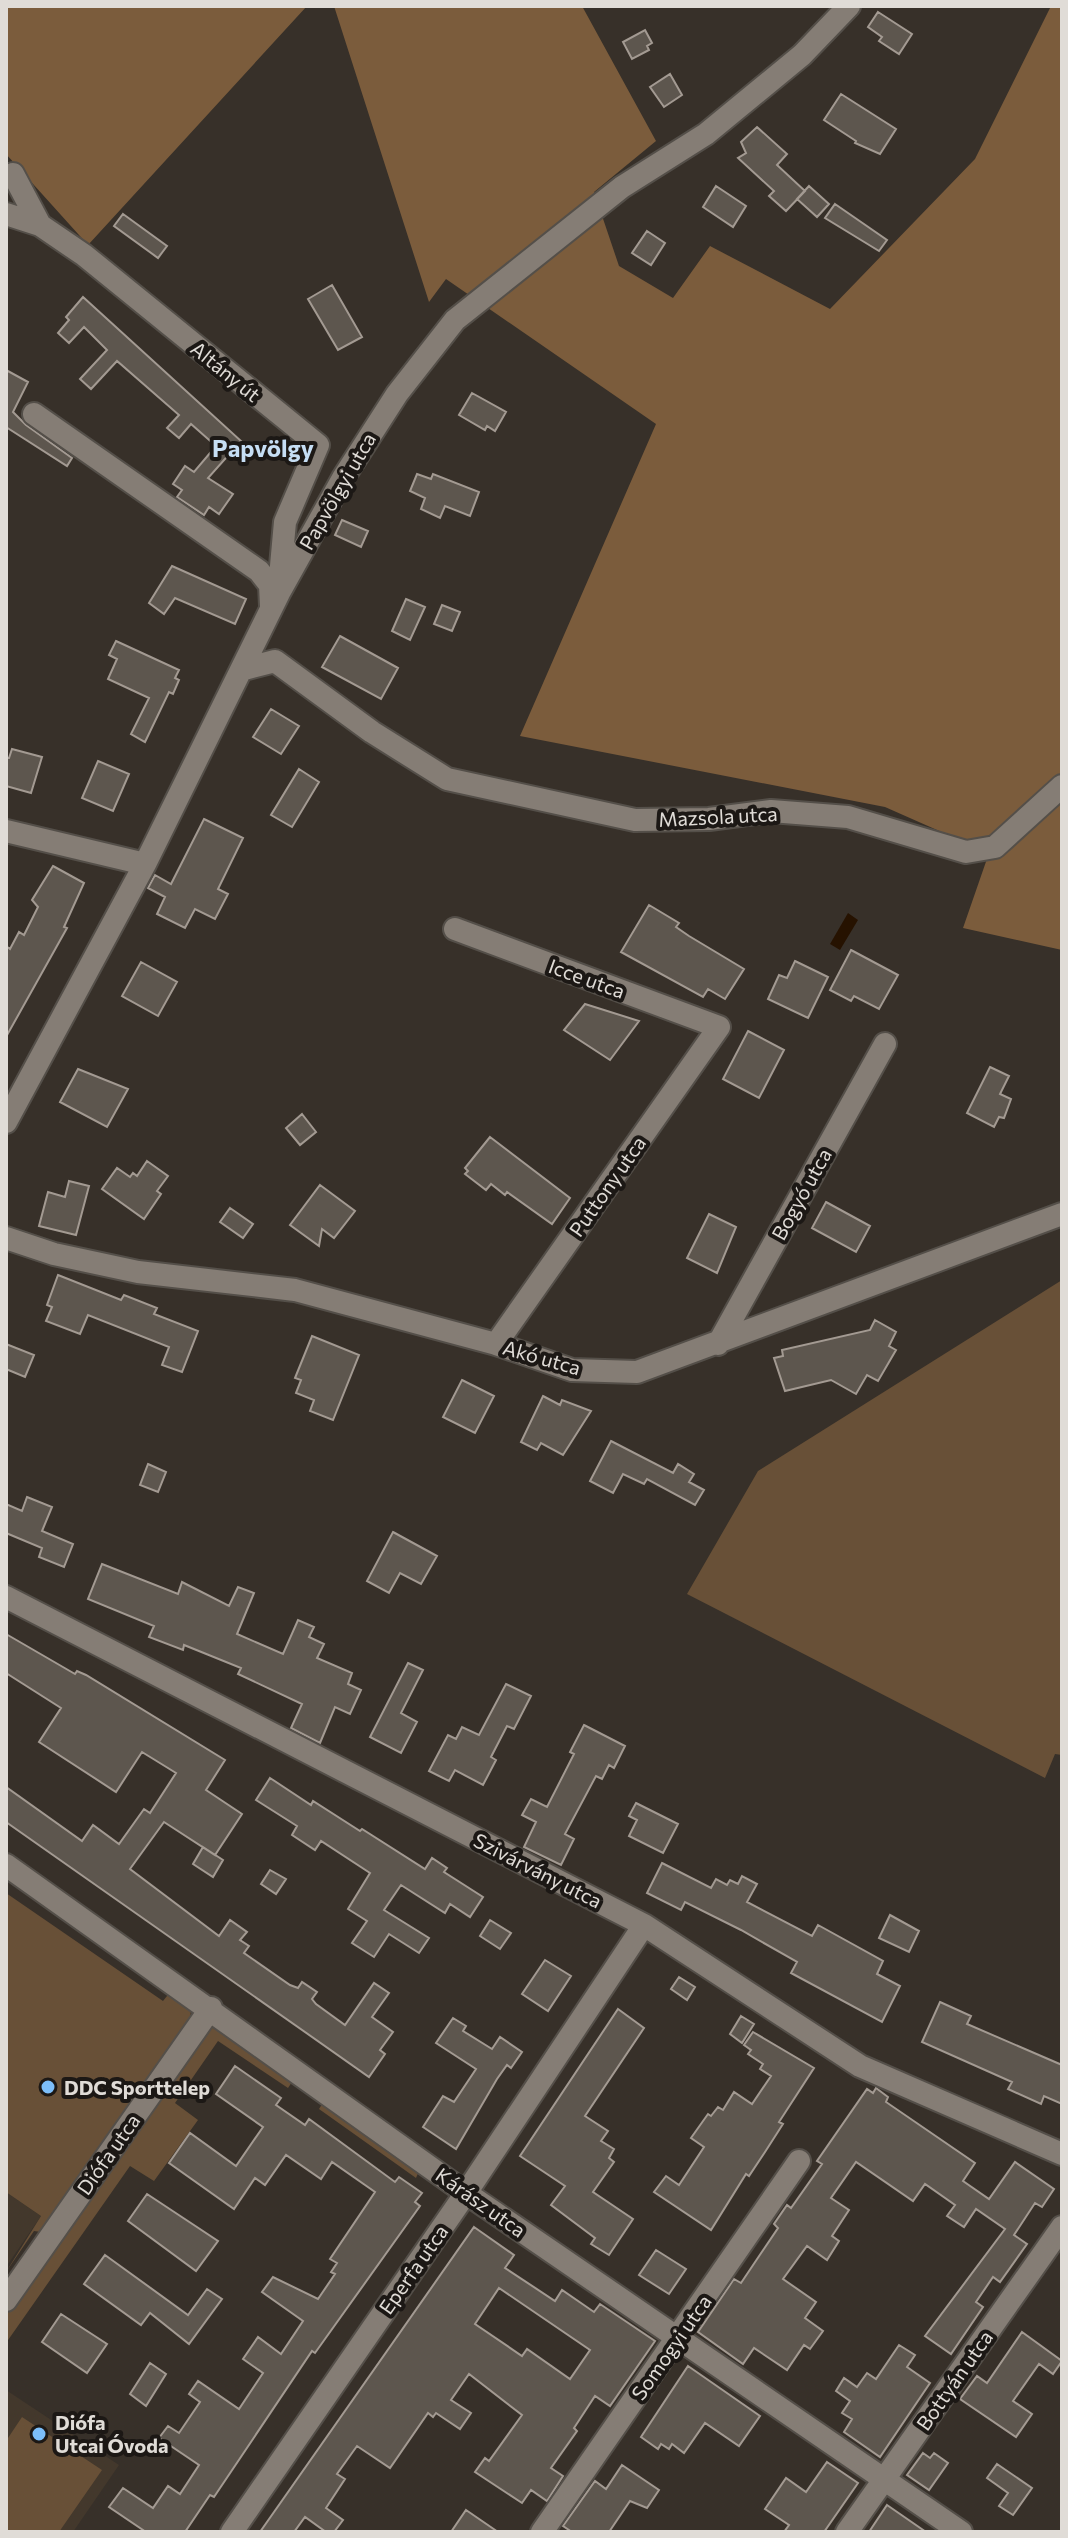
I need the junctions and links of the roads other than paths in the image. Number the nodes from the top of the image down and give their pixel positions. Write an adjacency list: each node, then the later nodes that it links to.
1 (849, 6): 6 (street, Papvölgyi utca)
2 (13, 174): 4 (street)
3 (6, 214): 4 (street, Altány út)
4 (40, 225): 6 (street, Altány út)
5 (34, 414): 6 (street)
6 (275, 602): 7 (street, Papvölgyi utca)
7 (244, 669): 8 (street, Mazsola utca); 10 (street, Papvölgyi utca)
8 (1062, 786)
9 (6, 831): 10 (street)
10 (145, 864): 14 (street, Papvölgyi utca)
11 (455, 929): 12 (street, Icce utca)
12 (719, 1027): 17 (street, Puttony utca)
13 (885, 1044): 18 (street, Bogyó utca)
14 (6, 1122)
15 (1062, 1214): 18 (street, Akó utca)
16 (6, 1238): 17 (street, Akó utca)
17 (496, 1344): 18 (street, Akó utca)
18 (718, 1344)
19 (6, 1597): 21 (street, Szivárvány utca)
20 (6, 1865): 22 (street, Kárász utca)
21 (644, 1925): 23 (street, Szivárvány utca); 25 (street, Eperfa utca)
22 (211, 2008): 25 (street, Kárász utca); 27 (street, Diófa utca)
23 (1062, 2154)
24 (799, 2161): 28 (street, Somogyi utca)
25 (466, 2193): 28 (street, Kárász utca); 30 (street, Eperfa utca)
26 (1062, 2227): 29 (street, Bottyán utca)
27 (6, 2300)
28 (676, 2339): 29 (street, Kárász utca); 31 (street, Somogyi utca)
29 (883, 2480): 32 (street, Bottyán utca); 33 (street, Kárász utca)
30 (232, 2532)
31 (542, 2532)
32 (847, 2532)
33 (961, 2532)

